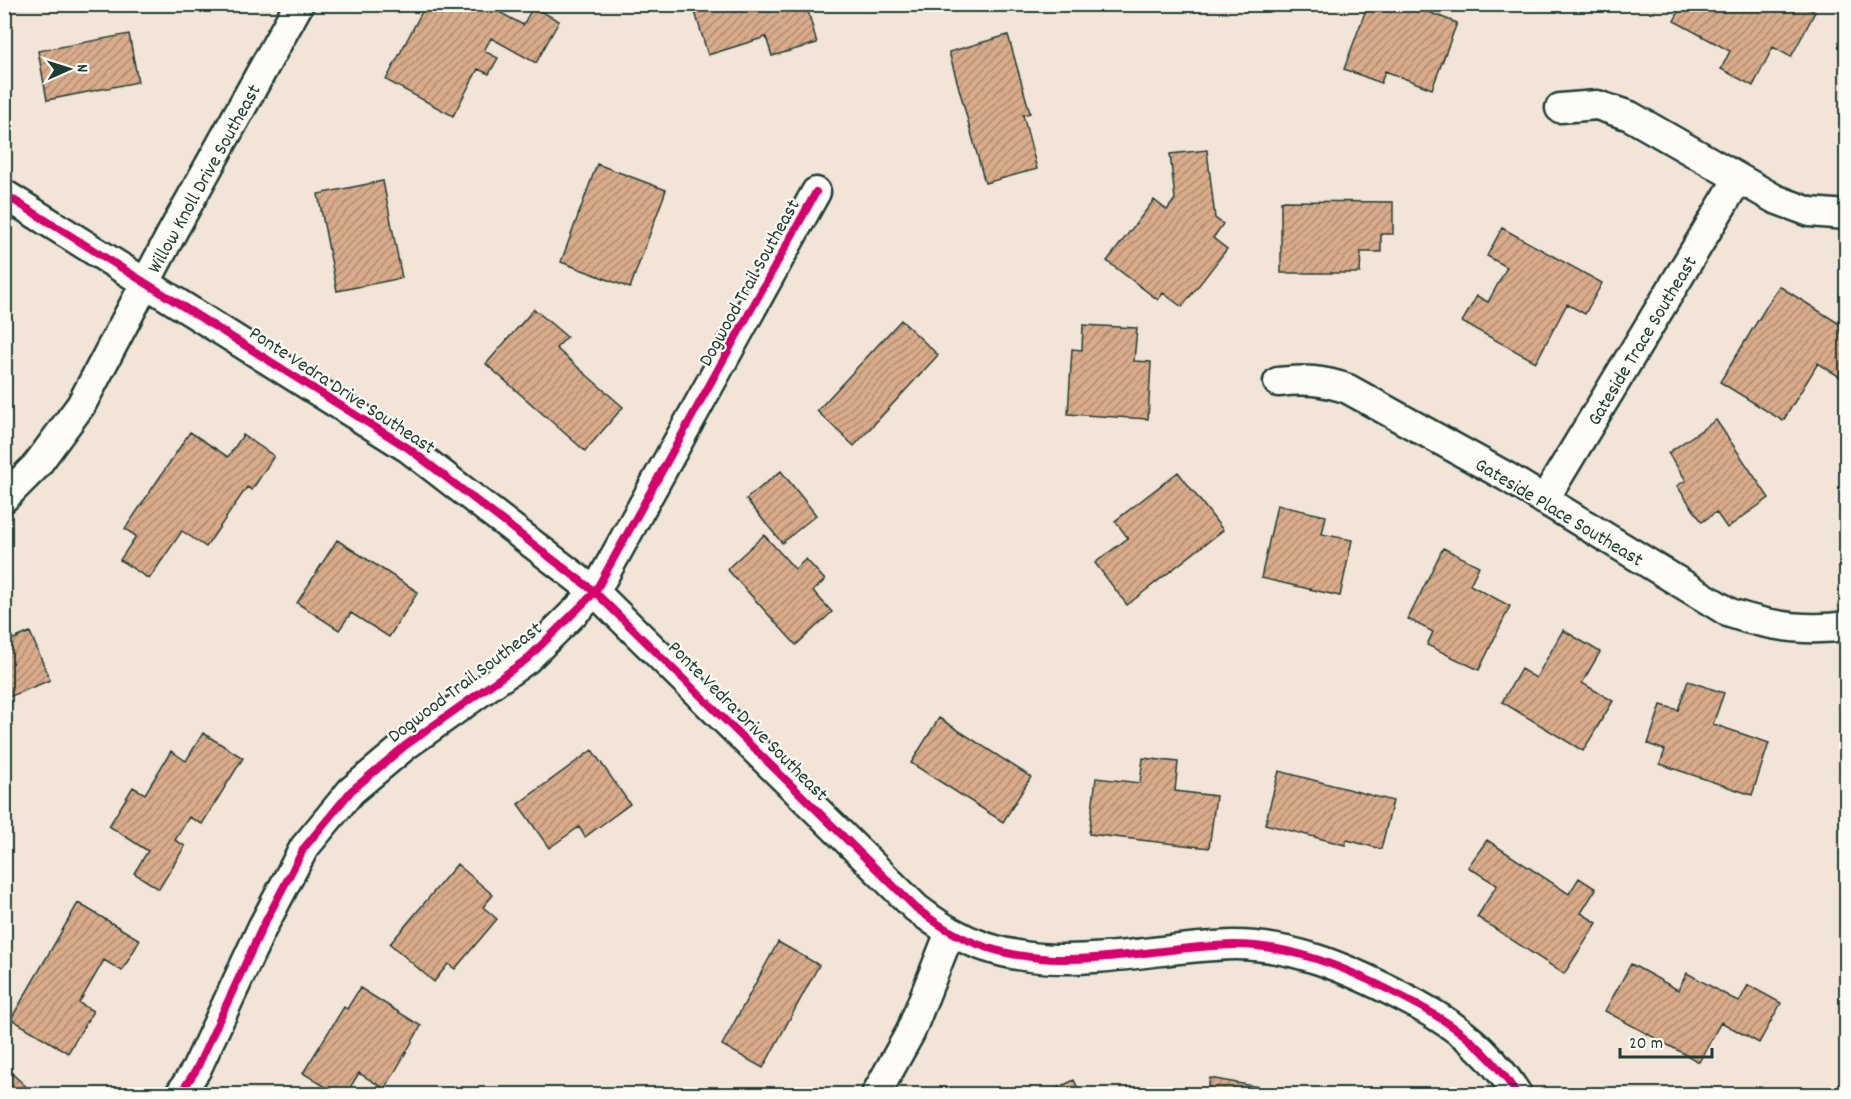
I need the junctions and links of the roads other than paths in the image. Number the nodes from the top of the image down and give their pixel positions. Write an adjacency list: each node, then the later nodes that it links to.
1 (299, 4): 7 (street, Willow Knoll Drive Southeast)
2 (1560, 108): 3 (street)
3 (1737, 179): 6 (street); 10 (street, Gateside Trace Southeast)
4 (816, 192): 11 (street, Dogwood Trail Southeast)
5 (4, 194): 7 (street, Ponte Vedra Drive Southeast)
6 (1846, 215)
7 (146, 282): 9 (street, Willow Knoll Drive Southeast); 11 (street, Ponte Vedra Drive Southeast)
8 (1278, 382): 10 (street, Gateside Place Southeast)
9 (4, 498)
10 (1544, 500): 12 (street, Gateside Place Southeast)
11 (595, 592): 13 (street, Ponte Vedra Drive Southeast); 14 (street, Dogwood Trail Southeast)
12 (1846, 626)
13 (950, 932): 15 (street); 16 (street, Ponte Vedra Drive Southeast)
14 (180, 1095)
15 (876, 1095)
16 (1517, 1095)

